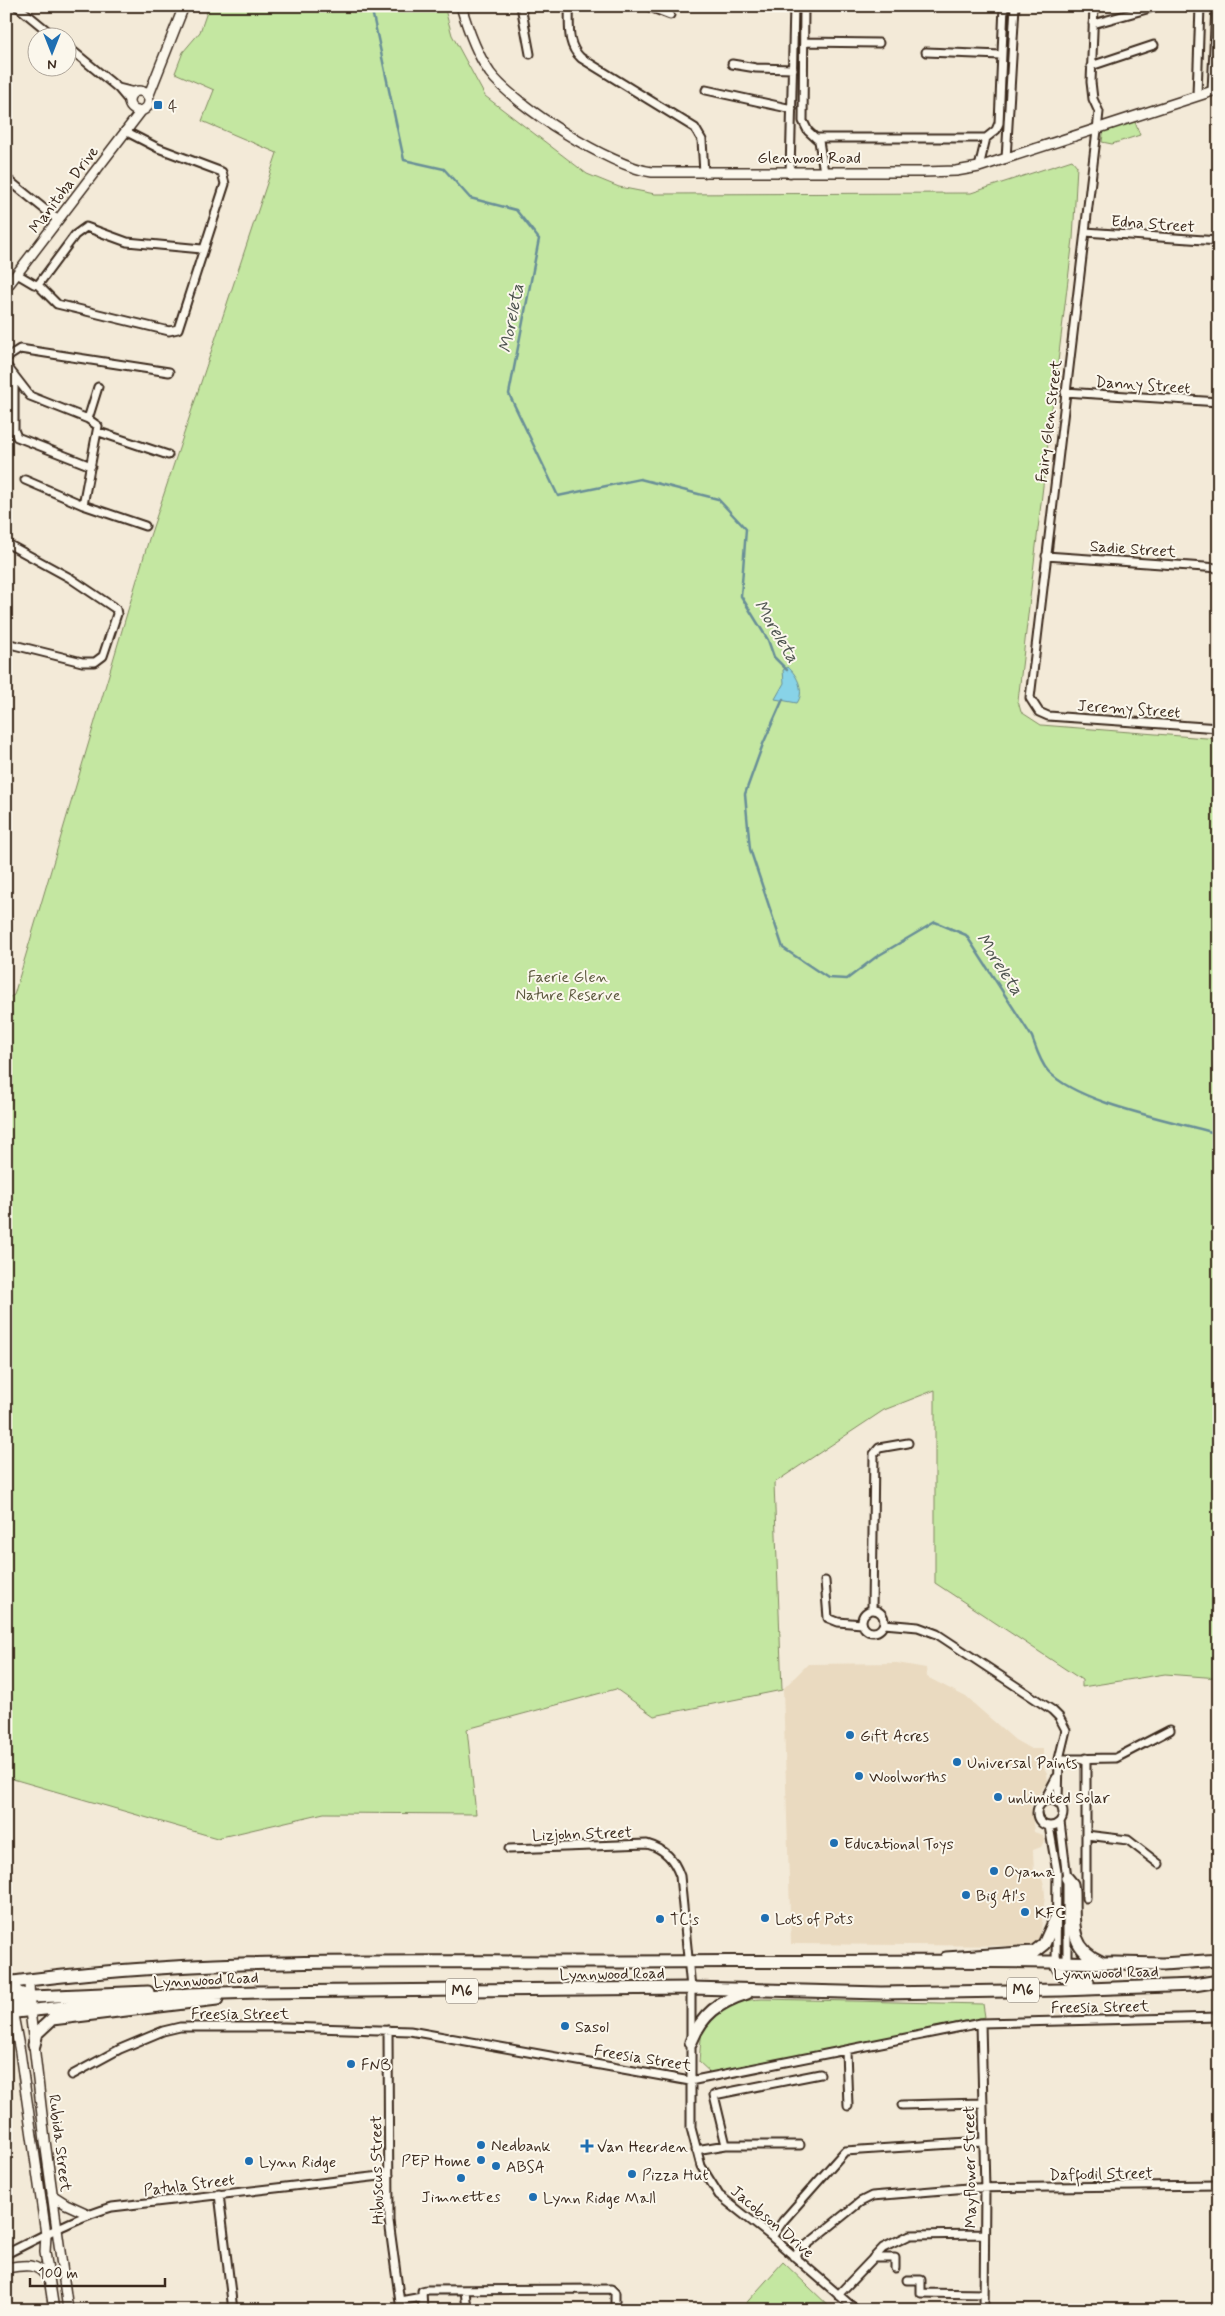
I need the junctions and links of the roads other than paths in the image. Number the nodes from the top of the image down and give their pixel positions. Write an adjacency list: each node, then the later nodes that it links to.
1 (17, 6): 17 (street)
2 (184, 6): 28 (street)
3 (462, 6): 45 (street, Glenwood Road)
4 (521, 6): 22 (street)
5 (569, 6): 45 (street)
6 (647, 6): 15 (street)
7 (794, 6): 27 (street)
8 (804, 6): 18 (street)
9 (1004, 6): 24 (street)
10 (1015, 6): 42 (street)
11 (1094, 6): 16 (street, Fairy Glen Street)
12 (1200, 6): 33 (street)
13 (1216, 6): 31 (street)
14 (1154, 7): 16 (street)
15 (670, 16)
16 (1093, 24): 26 (street, Fairy Glen Street)
17 (44, 28)
18 (804, 42): 19 (street); 40 (street)
19 (879, 43)
20 (1154, 45): 26 (street)
21 (926, 52): 24 (street)
22 (530, 54)
23 (78, 55): 29 (street)
24 (1001, 55): 41 (street)
25 (732, 64): 27 (street)
26 (1091, 66): 38 (street, Fairy Glen Street)
27 (793, 70): 36 (street)
28 (155, 74): 32 (street); 34 (street)
29 (118, 88): 32 (street); 35 (street)
30 (706, 90): 36 (street)
31 (1216, 90): 33 (street, Glenwood Road)
32 (136, 91): 34 (street); 35 (street)
33 (1197, 96): 38 (street, Glenwood Road)
34 (148, 97): 37 (street)
35 (130, 104): 37 (street); 39 (street, Manitoba Drive)
36 (792, 109): 46 (street)
37 (142, 110): 39 (street, Manitoba Drive)
38 (1097, 130): 42 (street, Glenwood Road); 49 (street, Fairy Glen Street)
39 (125, 131): 48 (street, Manitoba Drive); 51 (street)
40 (816, 138): 41 (street); 44 (street)
41 (986, 138): 43 (street)
42 (1006, 159): 43 (street, Glenwood Road)
43 (979, 167): 44 (street, Glenwood Road)
44 (824, 172): 46 (street, Glenwood Road)
45 (704, 173): 46 (street, Glenwood Road)
46 (790, 173)
47 (6, 178): 48 (street)
48 (58, 220): 52 (street, Manitoba Drive)
49 (1085, 232): 50 (street, Edna Street); 60 (street, Fairy Glen Street)
50 (1219, 241)
51 (202, 249): 53 (street); 53 (street)
52 (18, 274): 53 (street); 54 (street, Manitoba Drive)
53 (38, 285)
54 (6, 288)
55 (6, 358): 57 (street)
56 (6, 365): 58 (street)
57 (169, 372)
58 (14, 376): 62 (street); 65 (street)
59 (98, 386): 62 (street)
60 (1065, 392): 61 (street, Danny Street); 70 (street, Fairy Glen Street)
61 (1219, 402)
62 (88, 419): 63 (street)
63 (99, 432): 64 (street); 65 (street)
64 (168, 455)
65 (91, 466): 67 (street)
66 (24, 480): 67 (street)
67 (83, 505): 68 (street)
68 (145, 526)
69 (6, 542): 72 (street)
70 (1046, 556): 71 (street, Sadie Street); 73 (street, Fairy Glen Street)
71 (1219, 568)
72 (6, 643)
73 (1039, 712): 74 (street, Jeremy Street)
74 (1219, 728)
75 (908, 1443): 77 (street)
76 (825, 1581): 78 (street)
77 (872, 1610): 78 (street); 79 (street)
78 (862, 1624): 79 (street)
79 (884, 1624): 82 (street)
80 (1170, 1730): 81 (street)
81 (1086, 1758): 82 (street); 88 (street)
82 (1059, 1759): 83 (street)
83 (1058, 1775): 84 (street); 85 (street)
84 (1044, 1801): 85 (street); 87 (street)
85 (1058, 1801): 86 (street)
86 (1060, 1822): 87 (street); 91 (street)
87 (1049, 1826): 93 (street)
88 (1086, 1835): 90 (street); 92 (street)
89 (509, 1849): 95 (street, Lizjohn Street)
90 (1159, 1864)
91 (1067, 1878): 97 (main road); 98 (street)
92 (1086, 1898)
93 (1055, 1920): 96 (main road); 98 (street)
94 (1219, 1960): 97 (main road, Lynnwood Road / M6)
95 (689, 1961): 96 (main road, Lynnwood Road / M6); 101 (main road, Lynnwood Road / M6); 103 (street, Jacobson Drive)
96 (922, 1963): 98 (main road, Lynnwood Road / M6)
97 (1104, 1963): 98 (main road, Lynnwood Road / M6)
98 (1061, 1964): 99 (main road)
99 (1066, 1978): 100 (main road); 105 (main road)
100 (1219, 1979): 105 (main road, Lynnwood Road / M6)
101 (29, 1980): 102 (main road, Lynnwood Road / M6); 108 (street, Rubida Street)
102 (6, 1983): 108 (main road); 109 (street, Rubida Street)
103 (691, 1988): 104 (main road, Lynnwood Road / M6); 106 (main road, Lynnwood Road / M6); 115 (street, Jacobson Drive)
104 (756, 1990): 105 (main road, Lynnwood Road / M6); 115 (main road)
105 (1034, 1990)
106 (258, 1992): 107 (main road, Lynnwood Road / M6); 116 (main road)
107 (189, 1994): 108 (main road); 110 (main road, Lynnwood Road / M6)
108 (29, 1997): 110 (street, Rubida Street)
109 (8, 1998): 110 (main road); 111 (street, Rubida Street)
110 (30, 2010): 111 (main road, Lynnwood Road / M6); 116 (street, Rubida Street)
111 (10, 2013): 135 (street, Rubida Street)
112 (1219, 2017): 113 (street, Freesia Street)
113 (981, 2023): 117 (street, Freesia Street); 121 (street, Mayflower Street)
114 (388, 2030): 119 (street, Freesia Street); 120 (street, Freesia Street); 128 (street, Hibuscus Street)
115 (691, 2042): 120 (street, Jacobson Drive)
116 (34, 2045): 132 (street, Rubida Street)
117 (846, 2050): 120 (street, Freesia Street); 123 (street)
118 (820, 2074): 125 (street)
119 (72, 2075)
120 (690, 2081): 127 (street, Jacobson Drive)
121 (982, 2103): 122 (street); 124 (street, Mayflower Street)
122 (902, 2105)
123 (848, 2106)
124 (983, 2142): 130 (street, Mayflower Street); 137 (street)
125 (726, 2145): 126 (street); 127 (street)
126 (800, 2145)
127 (696, 2150): 137 (street, Jacobson Drive)
128 (388, 2175): 131 (street, Patula Street); 149 (street, Hibuscus Street)
129 (1219, 2185): 130 (street, Daffodil Street)
130 (985, 2189): 136 (street, Mayflower Street); 139 (street, Daffodil Street)
131 (219, 2194): 133 (street, Patula Street); 152 (street)
132 (52, 2195): 133 (street); 134 (street, Rubida Street)
133 (88, 2214): 134 (street, Patula Street)
134 (56, 2228): 135 (street, Patula Street); 151 (street, Rubida Street)
135 (46, 2234): 138 (street, Patula Street); 144 (street, Rubida Street)
136 (984, 2234): 140 (street); 147 (street, Mayflower Street)
137 (772, 2237): 139 (street, Jacobson Drive)
138 (6, 2254)
139 (793, 2256): 146 (street, Jacobson Drive)
140 (873, 2258): 142 (street); 146 (street)
141 (6, 2268): 144 (street)
142 (895, 2268)
143 (907, 2280): 147 (street)
144 (50, 2285): 150 (street, Rubida Street)
145 (465, 2290): 148 (street); 155 (street); 156 (street)
146 (838, 2294): 157 (street, Jacobson Drive)
147 (984, 2294): 158 (street, Mayflower Street)
148 (422, 2297): 149 (street); 154 (street)
149 (400, 2301): 153 (street, Hibuscus Street)
150 (54, 2310)
151 (68, 2310)
152 (233, 2310)
153 (401, 2310)
154 (423, 2310)
155 (467, 2310)
156 (615, 2310)
157 (856, 2310)
158 (984, 2310)

